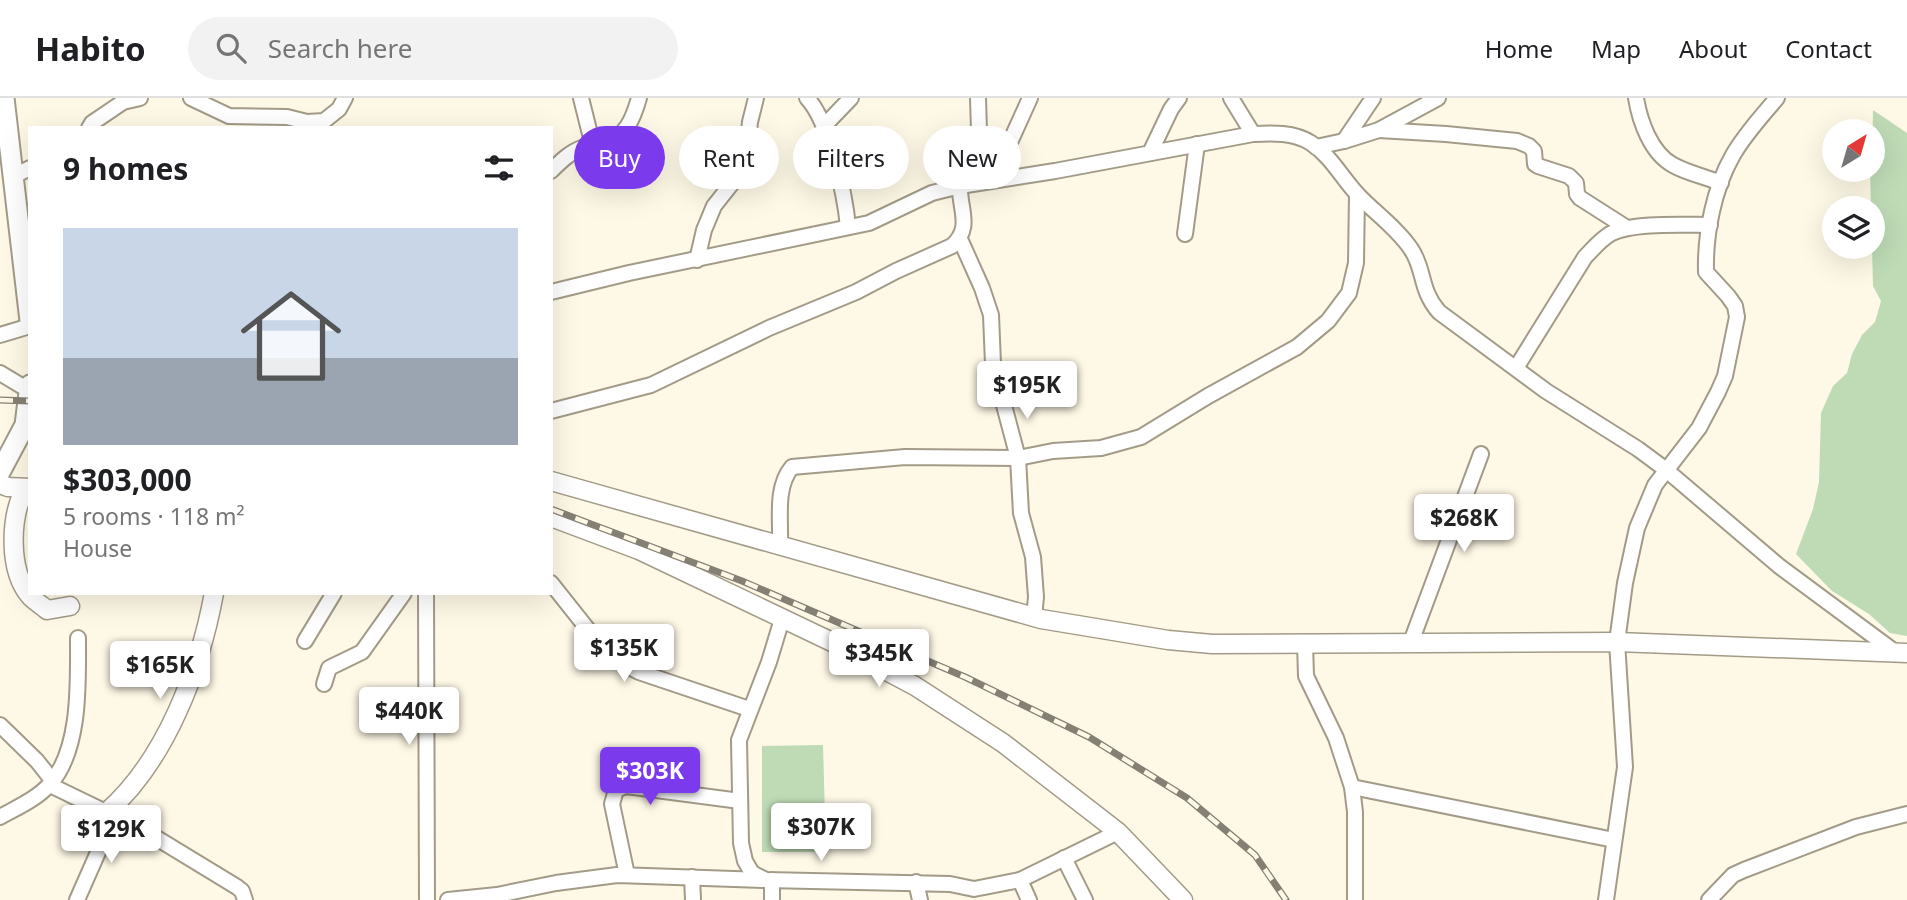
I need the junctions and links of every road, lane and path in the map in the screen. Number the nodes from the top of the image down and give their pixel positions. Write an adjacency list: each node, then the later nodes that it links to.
1 (4, 98): 28 (main road)
2 (140, 98): 20 (street)
3 (191, 98): 18 (street)
4 (345, 98): 18 (street)
5 (580, 98): 21 (street)
6 (639, 98): 22 (street)
7 (756, 98): 45 (street)
8 (807, 98): 19 (street)
9 (851, 98): 19 (street)
10 (978, 98): 23 (street)
11 (1030, 98): 24 (street)
12 (1179, 98): 32 (street)
13 (1231, 98): 26 (street)
14 (1373, 98): 27 (street)
15 (1438, 98): 25 (street)
16 (1636, 98): 36 (street)
17 (1777, 98): 36 (street)
18 (306, 125)
19 (825, 125): 41 (street)
20 (90, 126)
21 (588, 126)
22 (628, 126)
23 (979, 126)
24 (1017, 126)
25 (1379, 130): 27 (street); 42 (street)
26 (1253, 134): 29 (street); 30 (street)
27 (1344, 141): 30 (street)
28 (4, 142): 34 (main road)
29 (1197, 144): 32 (street); 43 (street)
30 (1316, 147): 39 (street)
31 (574, 152): 33 (street)
32 (1150, 153): 35 (street)
33 (553, 169)
34 (21, 173): 46 (main road)
35 (1021, 176)
36 (1721, 183): 40 (street)
37 (950, 189): 41 (street)
38 (960, 189): 44 (street)
39 (1357, 194): 50 (street); 56 (street)
40 (1710, 225): 42 (street); 57 (street)
41 (848, 227): 45 (street)
42 (1627, 229): 50 (street)
43 (1185, 234)
44 (960, 239): 54 (street); 56 (street)
45 (697, 260): 47 (street)
46 (28, 290)
47 (553, 292)
48 (28, 324): 49 (street)
49 (0, 335)
50 (1516, 368): 57 (street)
51 (0, 373): 52 (street)
52 (28, 390)
53 (28, 400): 58 (main road)
54 (553, 410)
55 (1481, 454): 76 (street)
56 (1018, 458): 63 (street); 72 (street)
57 (1665, 469): 77 (street); 79 (street)
58 (0, 472)
59 (553, 482): 63 (street)
60 (0, 484): 61 (street)
61 (27, 489): 65 (street)
62 (553, 518): 73 (street)
63 (780, 544): 72 (street)
64 (553, 586): 81 (street)
65 (28, 593)
66 (29, 595): 71 (street)
67 (213, 595): 86 (street)
68 (333, 595): 75 (street)
69 (403, 595): 80 (street)
70 (426, 595): 101 (street)
71 (70, 606)
72 (1034, 617): 78 (street)
73 (782, 619): 81 (street); 89 (street)
74 (78, 638): 83 (street)
75 (305, 641)
76 (1411, 642): 77 (street); 78 (street)
77 (1617, 642): 79 (street); 90 (street)
78 (1305, 643): 84 (street)
79 (1901, 653)
80 (324, 684)
81 (749, 709): 85 (street)
82 (0, 725): 83 (street)
83 (51, 782): 86 (street); 88 (street)
84 (1352, 787): 90 (street); 109 (street)
85 (740, 801): 92 (street); 94 (street)
86 (111, 814): 99 (street); 100 (street)
87 (1907, 814): 111 (street)
88 (0, 817)
89 (1118, 832): 91 (street); 108 (street)
90 (1614, 840): 110 (street)
91 (1064, 858): 95 (street); 107 (street)
92 (627, 875): 93 (street); 98 (street)
93 (691, 877): 94 (street); 103 (street)
94 (769, 880): 96 (street); 104 (street)
95 (1020, 880): 97 (street); 106 (street)
96 (916, 882): 97 (street); 105 (street)
97 (976, 895)
98 (497, 897): 102 (street)
99 (77, 900)
100 (245, 900)
101 (428, 900)
102 (448, 900)
103 (693, 900)
104 (772, 900)
105 (920, 900)
106 (1028, 900)
107 (1085, 900)
108 (1183, 900)
109 (1355, 900)
110 (1606, 900)
111 (1709, 900)

